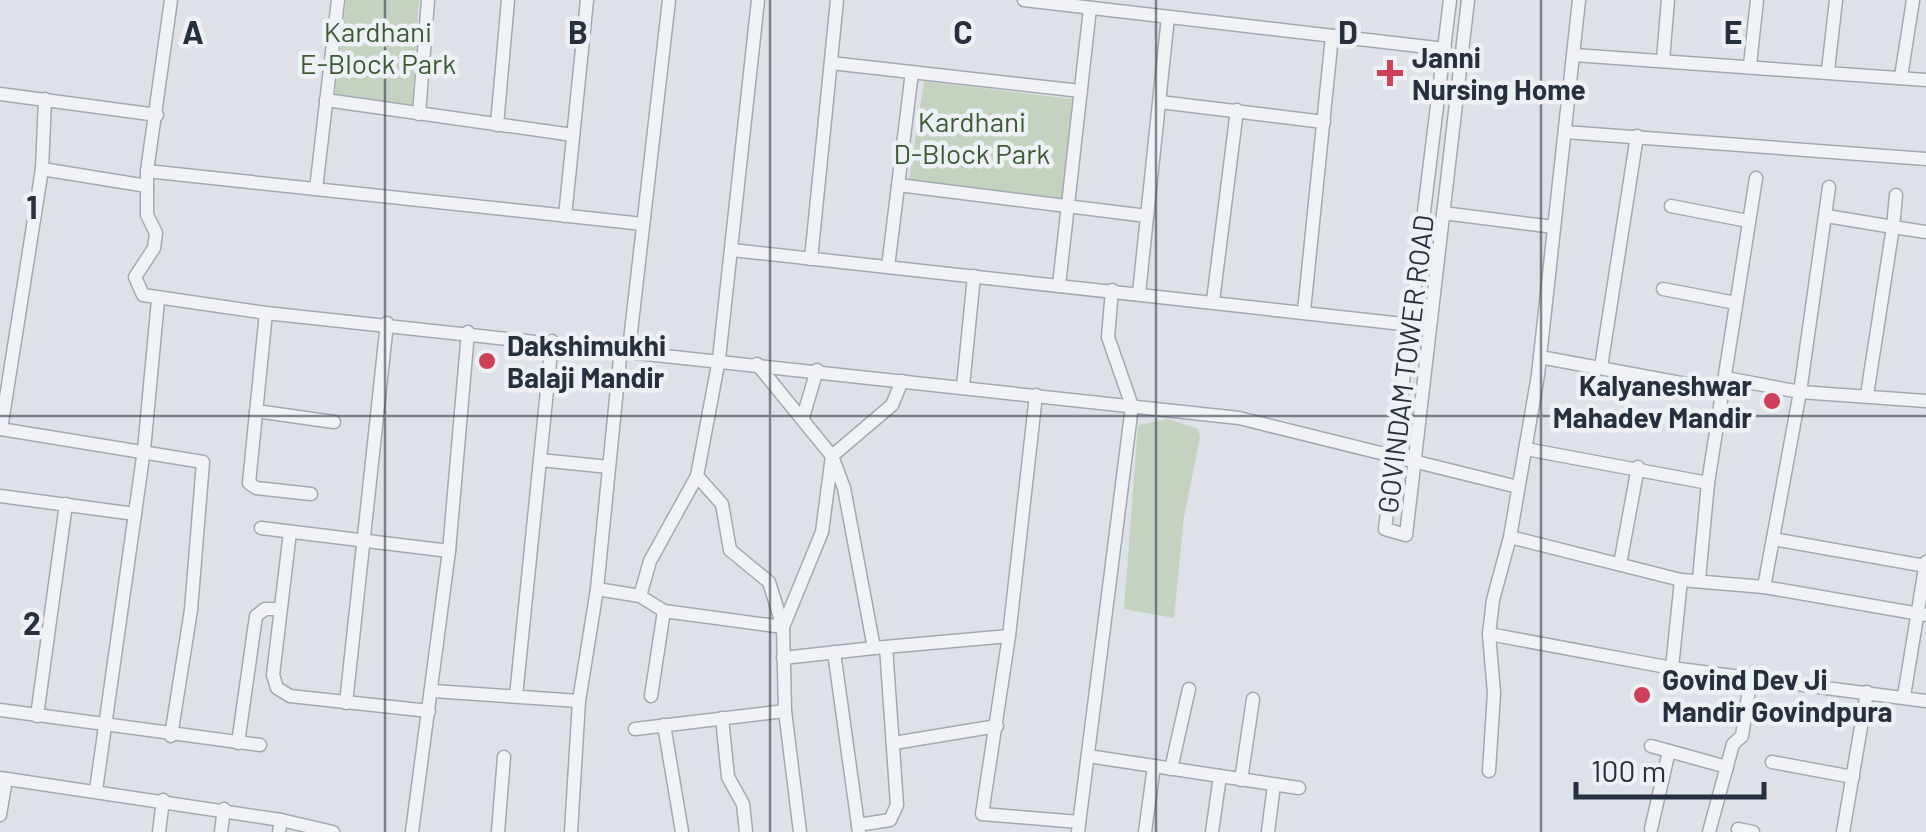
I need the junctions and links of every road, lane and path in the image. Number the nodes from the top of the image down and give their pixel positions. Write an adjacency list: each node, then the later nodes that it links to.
1 (171, 0): 36 (street)
2 (338, 0): 32 (street)
3 (428, 0): 35 (street)
4 (508, 0): 38 (street)
5 (586, 0): 40 (street)
6 (669, 0): 57 (street)
7 (758, 0): 61 (street)
8 (837, 0): 23 (street)
9 (1024, 0): 17 (street)
10 (1450, 0): 20 (street, GOVINDAM TOWER ROAD)
11 (1468, 0): 52 (street, GOVINDAM TOWER ROAD)
12 (1579, 0): 21 (street)
13 (1668, 0): 22 (street)
14 (1757, 0): 24 (street)
15 (1836, 0): 25 (street)
16 (1913, 0): 27 (street)
17 (1090, 8): 18 (street); 29 (street)
18 (1168, 17): 19 (street); 33 (street)
19 (1332, 36): 20 (street); 37 (street)
20 (1445, 49): 75 (street, GOVINDAM TOWER ROAD)
21 (1574, 55): 22 (street); 39 (street)
22 (1663, 60): 24 (street)
23 (830, 63): 26 (street); 62 (street)
24 (1750, 65): 25 (street)
25 (1828, 70): 27 (street)
26 (912, 72): 29 (street); 46 (street)
27 (1902, 77): 28 (street)
28 (1926, 80)
29 (1081, 91): 50 (street)
30 (0, 94): 31 (street)
31 (45, 99): 36 (street); 43 (street)
32 (326, 100): 35 (street); 48 (street)
33 (1160, 102): 34 (street); 54 (street)
34 (1237, 110): 37 (street); 70 (street)
35 (418, 114): 38 (street)
36 (157, 115): 45 (street)
37 (1324, 122): 72 (street)
38 (497, 124): 40 (street)
39 (1565, 132): 41 (street); 58 (street)
40 (573, 135): 53 (street)
41 (1637, 136): 42 (street); 83 (street)
42 (1926, 159)
43 (42, 169): 45 (street); 96 (street)
44 (1756, 178): 56 (street)
45 (147, 179): 48 (street); 69 (street)
46 (898, 185): 50 (street); 63 (street)
47 (1829, 187): 55 (street)
48 (316, 188): 53 (street)
49 (1896, 195): 59 (street)
50 (1068, 206): 54 (street); 65 (street)
51 (1672, 206): 56 (street)
52 (1443, 213): 58 (street); 76 (street, GOVINDAM TOWER ROAD)
53 (565, 216): 57 (street)
54 (1147, 216): 68 (street)
55 (1827, 216): 59 (street); 88 (street)
56 (1748, 221): 71 (street)
57 (643, 224): 79 (street)
58 (1554, 227): 81 (street)
59 (1893, 228): 60 (street); 90 (street)
60 (1926, 232)
61 (732, 250): 62 (street); 80 (street)
62 (811, 258): 63 (street)
63 (888, 266): 64 (street)
64 (974, 276): 65 (street); 87 (street)
65 (1059, 284): 67 (street)
66 (1663, 289): 71 (street)
67 (1112, 290): 68 (street); 92 (street)
68 (1139, 293): 70 (street)
69 (158, 300): 73 (street); 98 (street)
70 (1213, 301): 72 (street)
71 (1736, 302): 86 (street)
72 (1304, 310): 75 (street)
73 (266, 313): 74 (street); 93 (street)
74 (387, 323): 77 (street); 116 (street)
75 (1407, 325): 76 (street); 100 (street, GOVINDAM TOWER ROAD)
76 (1430, 327): 102 (street, GOVINDAM TOWER ROAD)
77 (468, 332): 78 (street); 117 (street)
78 (552, 341): 79 (street); 101 (street)
79 (625, 349): 80 (street); 103 (street)
80 (719, 358): 82 (street); 105 (street)
81 (1540, 358): 83 (street); 97 (street)
82 (757, 364): 84 (street); 94 (street)
83 (1601, 368): 86 (street)
84 (818, 370): 85 (street); 94 (street)
85 (902, 381): 87 (street); 99 (street)
86 (1725, 385): 88 (street); 106 (street)
87 (963, 386): 89 (street)
88 (1800, 392): 90 (street); 115 (street)
89 (1036, 394): 92 (street); 130 (street)
90 (1867, 395): 91 (street)
91 (1926, 402)
92 (1132, 406): 100 (street); 161 (street)
93 (256, 412): 95 (street); 108 (street)
94 (803, 417): 99 (street)
95 (334, 422)
96 (1, 429): 98 (street)
97 (1526, 449): 104 (street); 107 (street)
98 (144, 450): 111 (street); 155 (street)
99 (832, 456): 128 (street); 131 (street)
100 (1391, 456): 102 (street); 102 (street, GOVINDAM TOWER ROAD)
101 (540, 460): 103 (street); 139 (street)
102 (1412, 461): 107 (street)
103 (609, 467): 123 (street)
104 (1638, 467): 106 (street); 118 (street)
105 (697, 476): 124 (street); 128 (street)
106 (1708, 483): 120 (street)
107 (1518, 487): 114 (street)
108 (311, 494)
109 (0, 496): 110 (street)
110 (66, 504): 111 (street); 149 (street)
111 (135, 514): 152 (street)
112 (261, 528): 113 (street)
113 (290, 532): 116 (street); 125 (street)
114 (1510, 537): 118 (street); 129 (street)
115 (1773, 539): 119 (street); 122 (street)
116 (362, 540): 117 (street); 145 (street)
117 (449, 551): 137 (street)
118 (1620, 564): 121 (street)
119 (1926, 565): 127 (street)
120 (1699, 579): 121 (street); 122 (street)
121 (1680, 580): 134 (street)
122 (1764, 587): 127 (street)
123 (597, 589): 124 (street); 144 (street)
124 (640, 596): 126 (street)
125 (278, 609): 145 (street); 156 (street)
126 (664, 611): 128 (street); 140 (street)
127 (1921, 614): 141 (street)
128 (782, 627): 133 (street)
129 (1489, 634): 134 (street); 167 (street)
130 (1009, 636): 131 (street); 153 (street)
131 (880, 647): 132 (street); 157 (street)
132 (834, 652): 133 (street); 180 (street)
133 (784, 658): 148 (street)
134 (1672, 668): 135 (street)
135 (1751, 676): 138 (street); 165 (street)
136 (1189, 689): 166 (street)
137 (433, 691): 139 (street); 147 (street)
138 (1867, 692): 141 (street); 169 (street)
139 (516, 696): 144 (street)
140 (651, 696)
141 (1904, 696): 143 (street)
142 (1253, 700): 171 (street)
143 (1926, 701)
144 (579, 702): 188 (street)
145 (346, 703): 147 (street)
146 (0, 710): 149 (street)
147 (429, 711): 186 (street)
148 (785, 712): 150 (street); 191 (street)
149 (38, 716): 152 (street)
150 (722, 718): 151 (street); 190 (street)
151 (664, 725): 154 (street); 189 (street)
152 (102, 726): 155 (street); 174 (street)
153 (997, 726): 157 (street); 179 (street)
154 (635, 730)
155 (171, 736): 156 (street)
156 (238, 743): 158 (street)
157 (894, 743): 180 (street)
158 (260, 745)
159 (1651, 746): 160 (street)
160 (1669, 751): 165 (street); 181 (street)
161 (1088, 756): 164 (street); 179 (street)
162 (504, 757): 187 (street)
163 (1772, 762): 169 (street)
164 (1154, 766): 166 (street); 192 (street)
165 (1726, 768): 195 (street)
166 (1171, 769): 168 (street)
167 (1489, 771)
168 (1220, 776): 171 (street); 193 (street)
169 (1853, 776): 197 (street)
170 (3, 778): 174 (street); 177 (street)
171 (1242, 780): 172 (street)
172 (1274, 785): 173 (street); 194 (street)
173 (1299, 788)
174 (96, 790): 175 (street)
175 (163, 800): 176 (street); 183 (street)
176 (224, 809): 178 (street); 184 (street)
177 (0, 815)
178 (280, 826): 185 (street)
179 (1078, 827)
180 (859, 828)
181 (1651, 828)
182 (1738, 829): 196 (street)
183 (160, 832)
184 (221, 832)
185 (333, 832)
186 (412, 832)
187 (498, 832)
188 (571, 832)
189 (682, 832)
190 (746, 832)
191 (800, 832)
192 (1145, 832)
193 (1212, 832)
194 (1268, 832)
195 (1710, 832)
196 (1754, 832)
197 (1844, 832)

